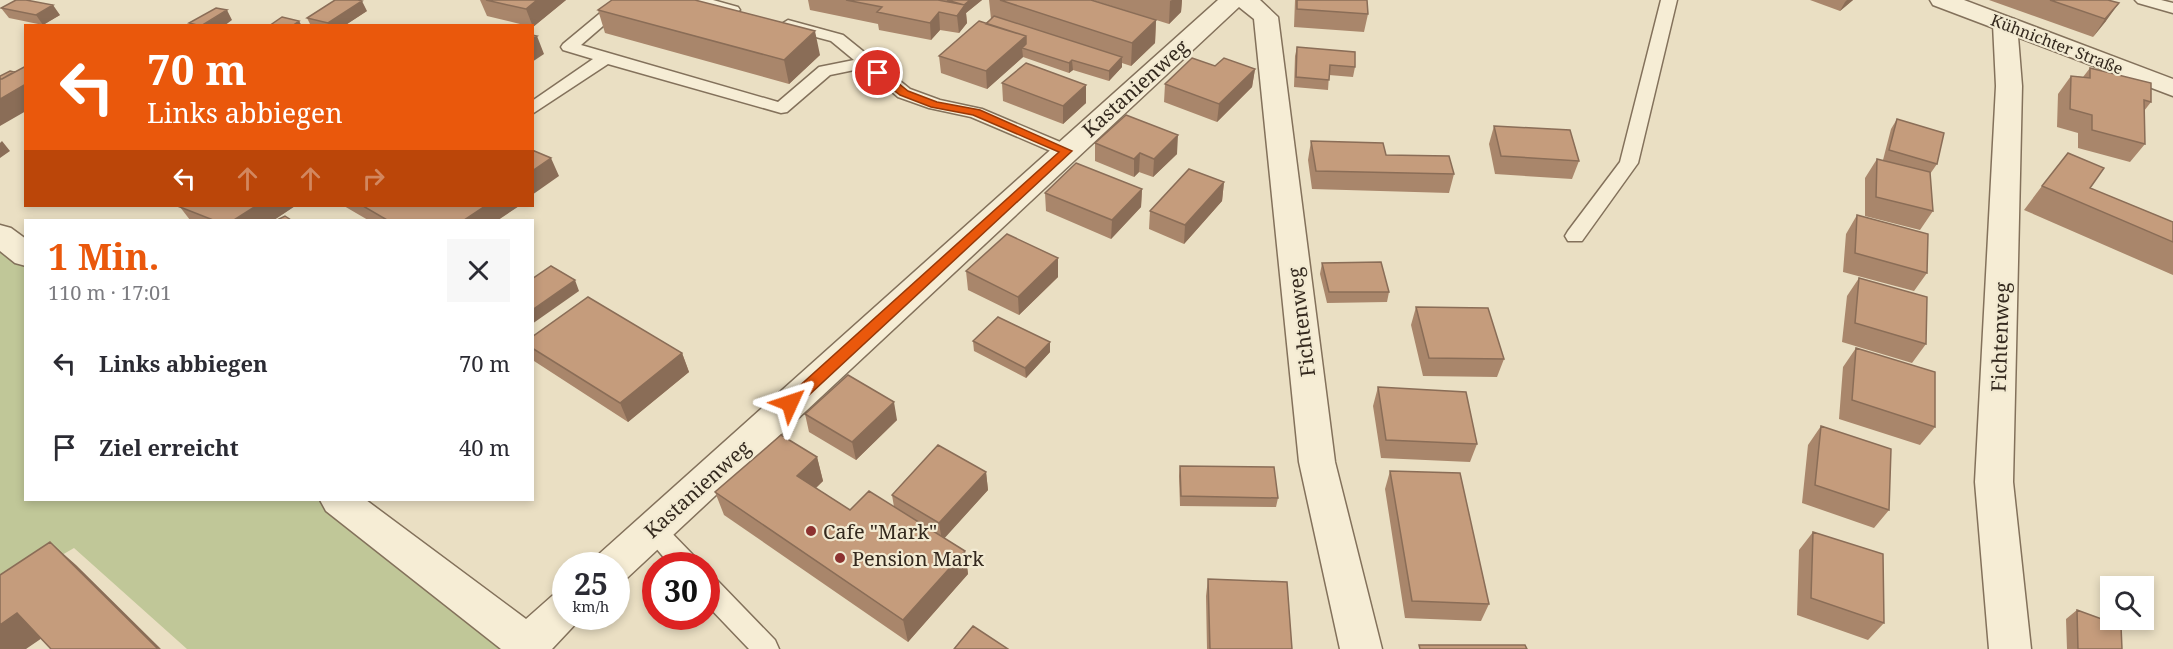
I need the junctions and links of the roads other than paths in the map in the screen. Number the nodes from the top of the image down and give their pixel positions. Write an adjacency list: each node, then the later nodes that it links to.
1 (626, 0): 12 (lane)
2 (695, 0): 9 (lane)
3 (1232, 0): 16 (street, Kastanienweg)
4 (1245, 0): 28 (street, Fichtenweg)
5 (1669, 0): 18 (lane)
6 (1942, 0): 11 (street, Kühnichter Straße)
7 (2142, 0): 8 (lane)
8 (2173, 8)
9 (750, 15)
10 (772, 21): 13 (lane)
11 (2005, 24): 14 (street, Kühnichter Straße); 29 (street, Fichtenweg)
12 (607, 57): 13 (lane); 15 (lane)
13 (865, 63): 16 (lane)
14 (2173, 88)
15 (534, 108)
16 (1066, 151): 21 (street, Kastanienweg)
17 (0, 235): 19 (street)
18 (1575, 236)
19 (24, 254)
20 (340, 501): 26 (street)
21 (652, 530): 22 (street, Kastanienweg); 23 (lane)
22 (628, 552)
23 (673, 552)
24 (720, 601): 27 (lane)
25 (552, 623): 26 (street)
26 (527, 647)
27 (766, 649)
28 (1361, 649)
29 (2010, 649)

